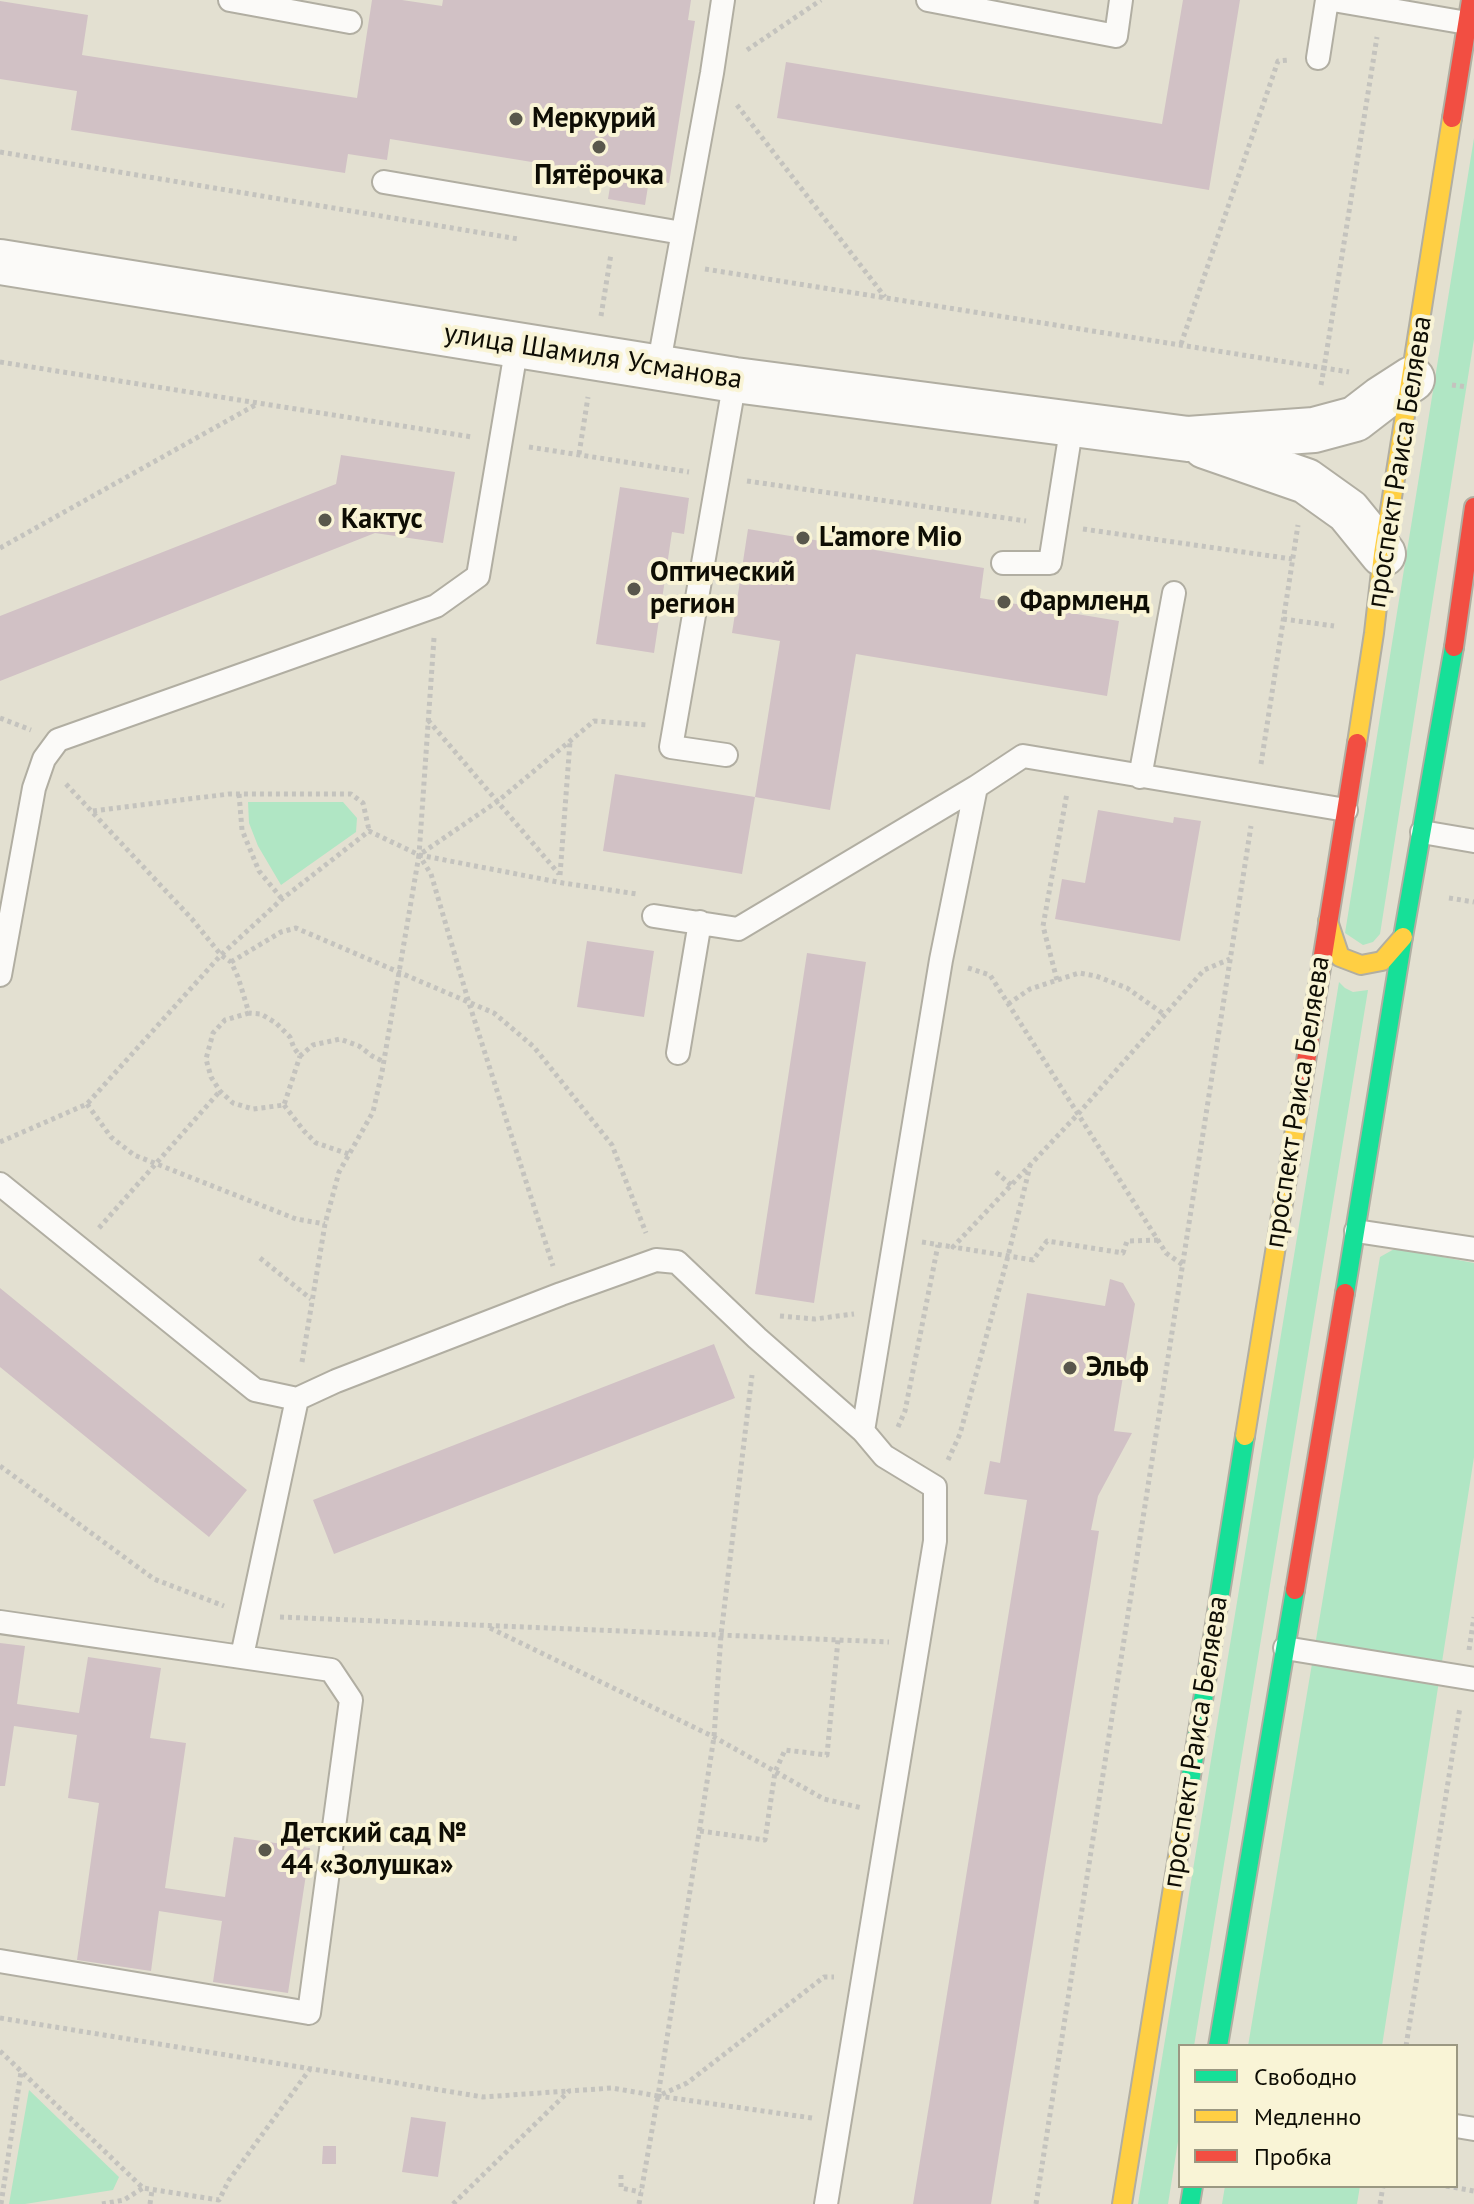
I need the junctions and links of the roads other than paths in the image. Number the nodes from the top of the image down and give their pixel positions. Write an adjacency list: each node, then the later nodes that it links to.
1 (230, 0): 7 (lane)
2 (723, 0): 11 (lane)
3 (928, 0): 4 (lane)
4 (1121, 0)
5 (1330, 0): 8 (lane); 9 (lane)
6 (1471, 0): 8 (street, проспект Раиса Беляева)
7 (350, 22)
8 (1467, 23): 15 (street, проспект Раиса Беляева)
9 (1318, 58)
10 (384, 182): 11 (lane)
11 (682, 233): 14 (lane)
12 (0, 262): 13 (street, улица Шамиля Усманова)
13 (517, 345): 14 (street, улица Шамиля Усманова); 34 (lane)
14 (658, 368): 16 (street, улица Шамиля Усманова)
15 (1412, 379): 18 (street, улица Шамиля Усманова); 20 (street, проспект Раиса Беляева)
16 (735, 380): 17 (street, улица Шамиля Усманова); 24 (lane)
17 (1072, 424): 18 (street, улица Шамиля Усманова); 21 (lane)
18 (1188, 439): 20 (street, улица Шамиля Усманова)
19 (1474, 507): 22 (street)
20 (1383, 554): 27 (street, проспект Раиса Беляева)
21 (1003, 563)
22 (1469, 569): 28 (street)
23 (1174, 593): 25 (lane)
24 (726, 755)
25 (1140, 777): 26 (lane); 27 (lane)
26 (976, 787): 32 (lane); 40 (lane)
27 (1346, 810): 31 (street, проспект Раиса Беляева)
28 (1422, 832): 29 (lane); 33 (street)
29 (1474, 841)
30 (654, 916): 32 (lane)
31 (1328, 921): 33 (street); 48 (street, проспект Раиса Беляева)
32 (700, 922): 35 (lane)
33 (1403, 937): 37 (street)
34 (0, 975)
35 (678, 1053)
36 (0, 1184): 39 (lane)
37 (1356, 1231): 38 (lane); 42 (street)
38 (1474, 1249)
39 (297, 1399): 40 (lane); 43 (lane)
40 (863, 1431): 47 (lane)
41 (0, 1622): 43 (lane)
42 (1285, 1648): 44 (lane); 46 (street)
43 (242, 1656): 45 (lane)
44 (1469, 1678)
45 (0, 1961)
46 (1218, 2044)
47 (826, 2204)
48 (1122, 2204)

